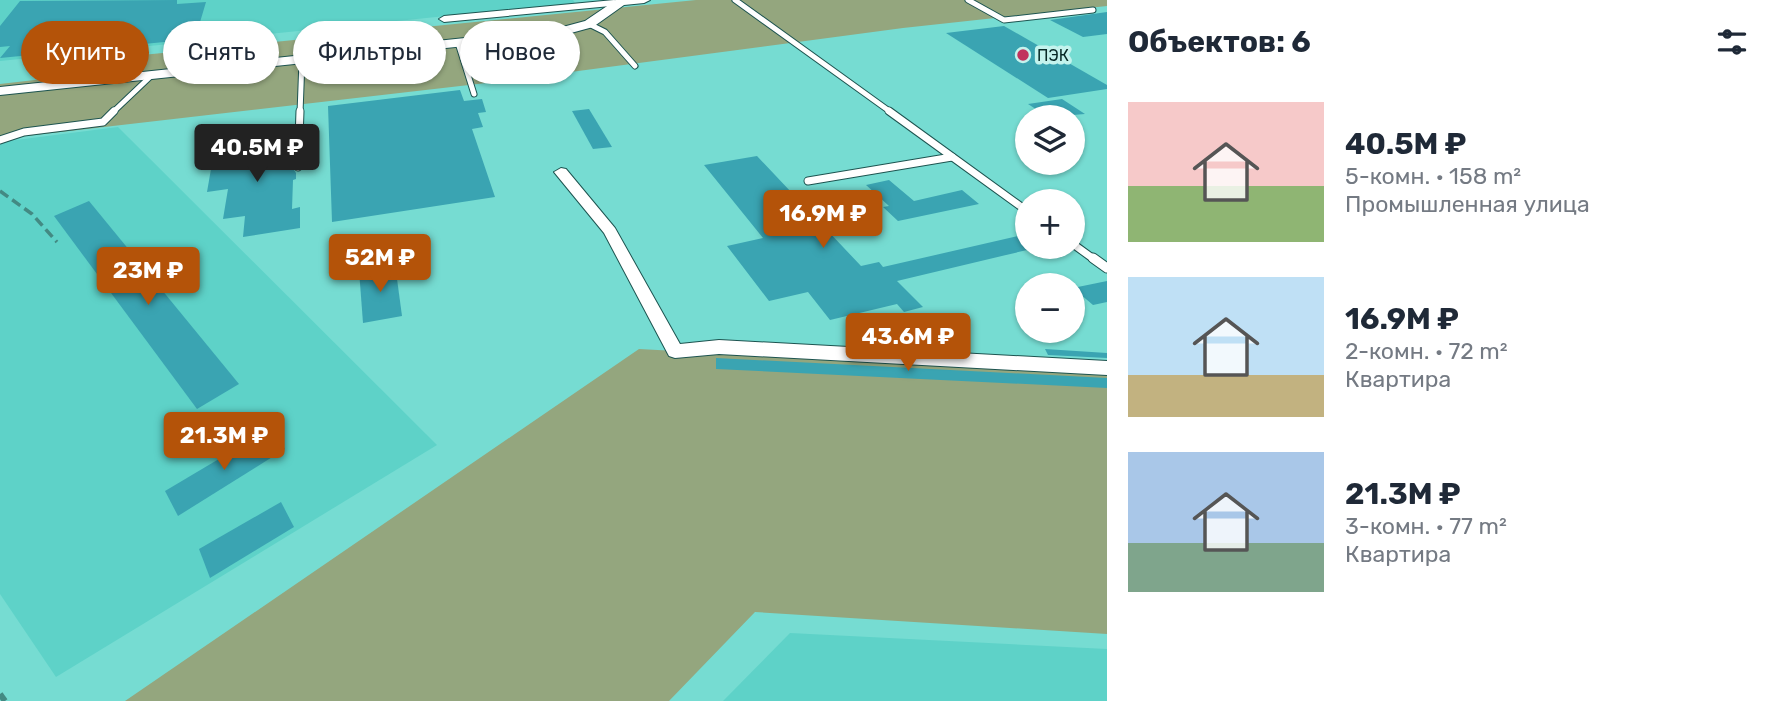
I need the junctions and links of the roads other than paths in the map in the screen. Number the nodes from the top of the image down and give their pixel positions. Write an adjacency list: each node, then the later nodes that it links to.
1 (644, 0): 4 (street)
2 (735, 0): 17 (lane)
3 (968, 0): 5 (lane)
4 (621, 2): 6 (street); 7 (street)
5 (1093, 10)
6 (444, 19)
7 (589, 24): 8 (street); 11 (lane)
8 (458, 43): 9 (street); 15 (lane)
9 (446, 44)
10 (293, 61): 12 (street)
11 (635, 66)
12 (152, 75): 14 (street); 16 (lane)
13 (301, 84): 18 (lane)
14 (0, 92)
15 (474, 94)
16 (0, 140)
17 (952, 157): 20 (lane); 21 (lane)
18 (299, 167)
19 (561, 172): 24 (street)
20 (808, 181)
21 (1015, 202)
22 (1085, 252): 23 (lane)
23 (1107, 268)
24 (1107, 368)

